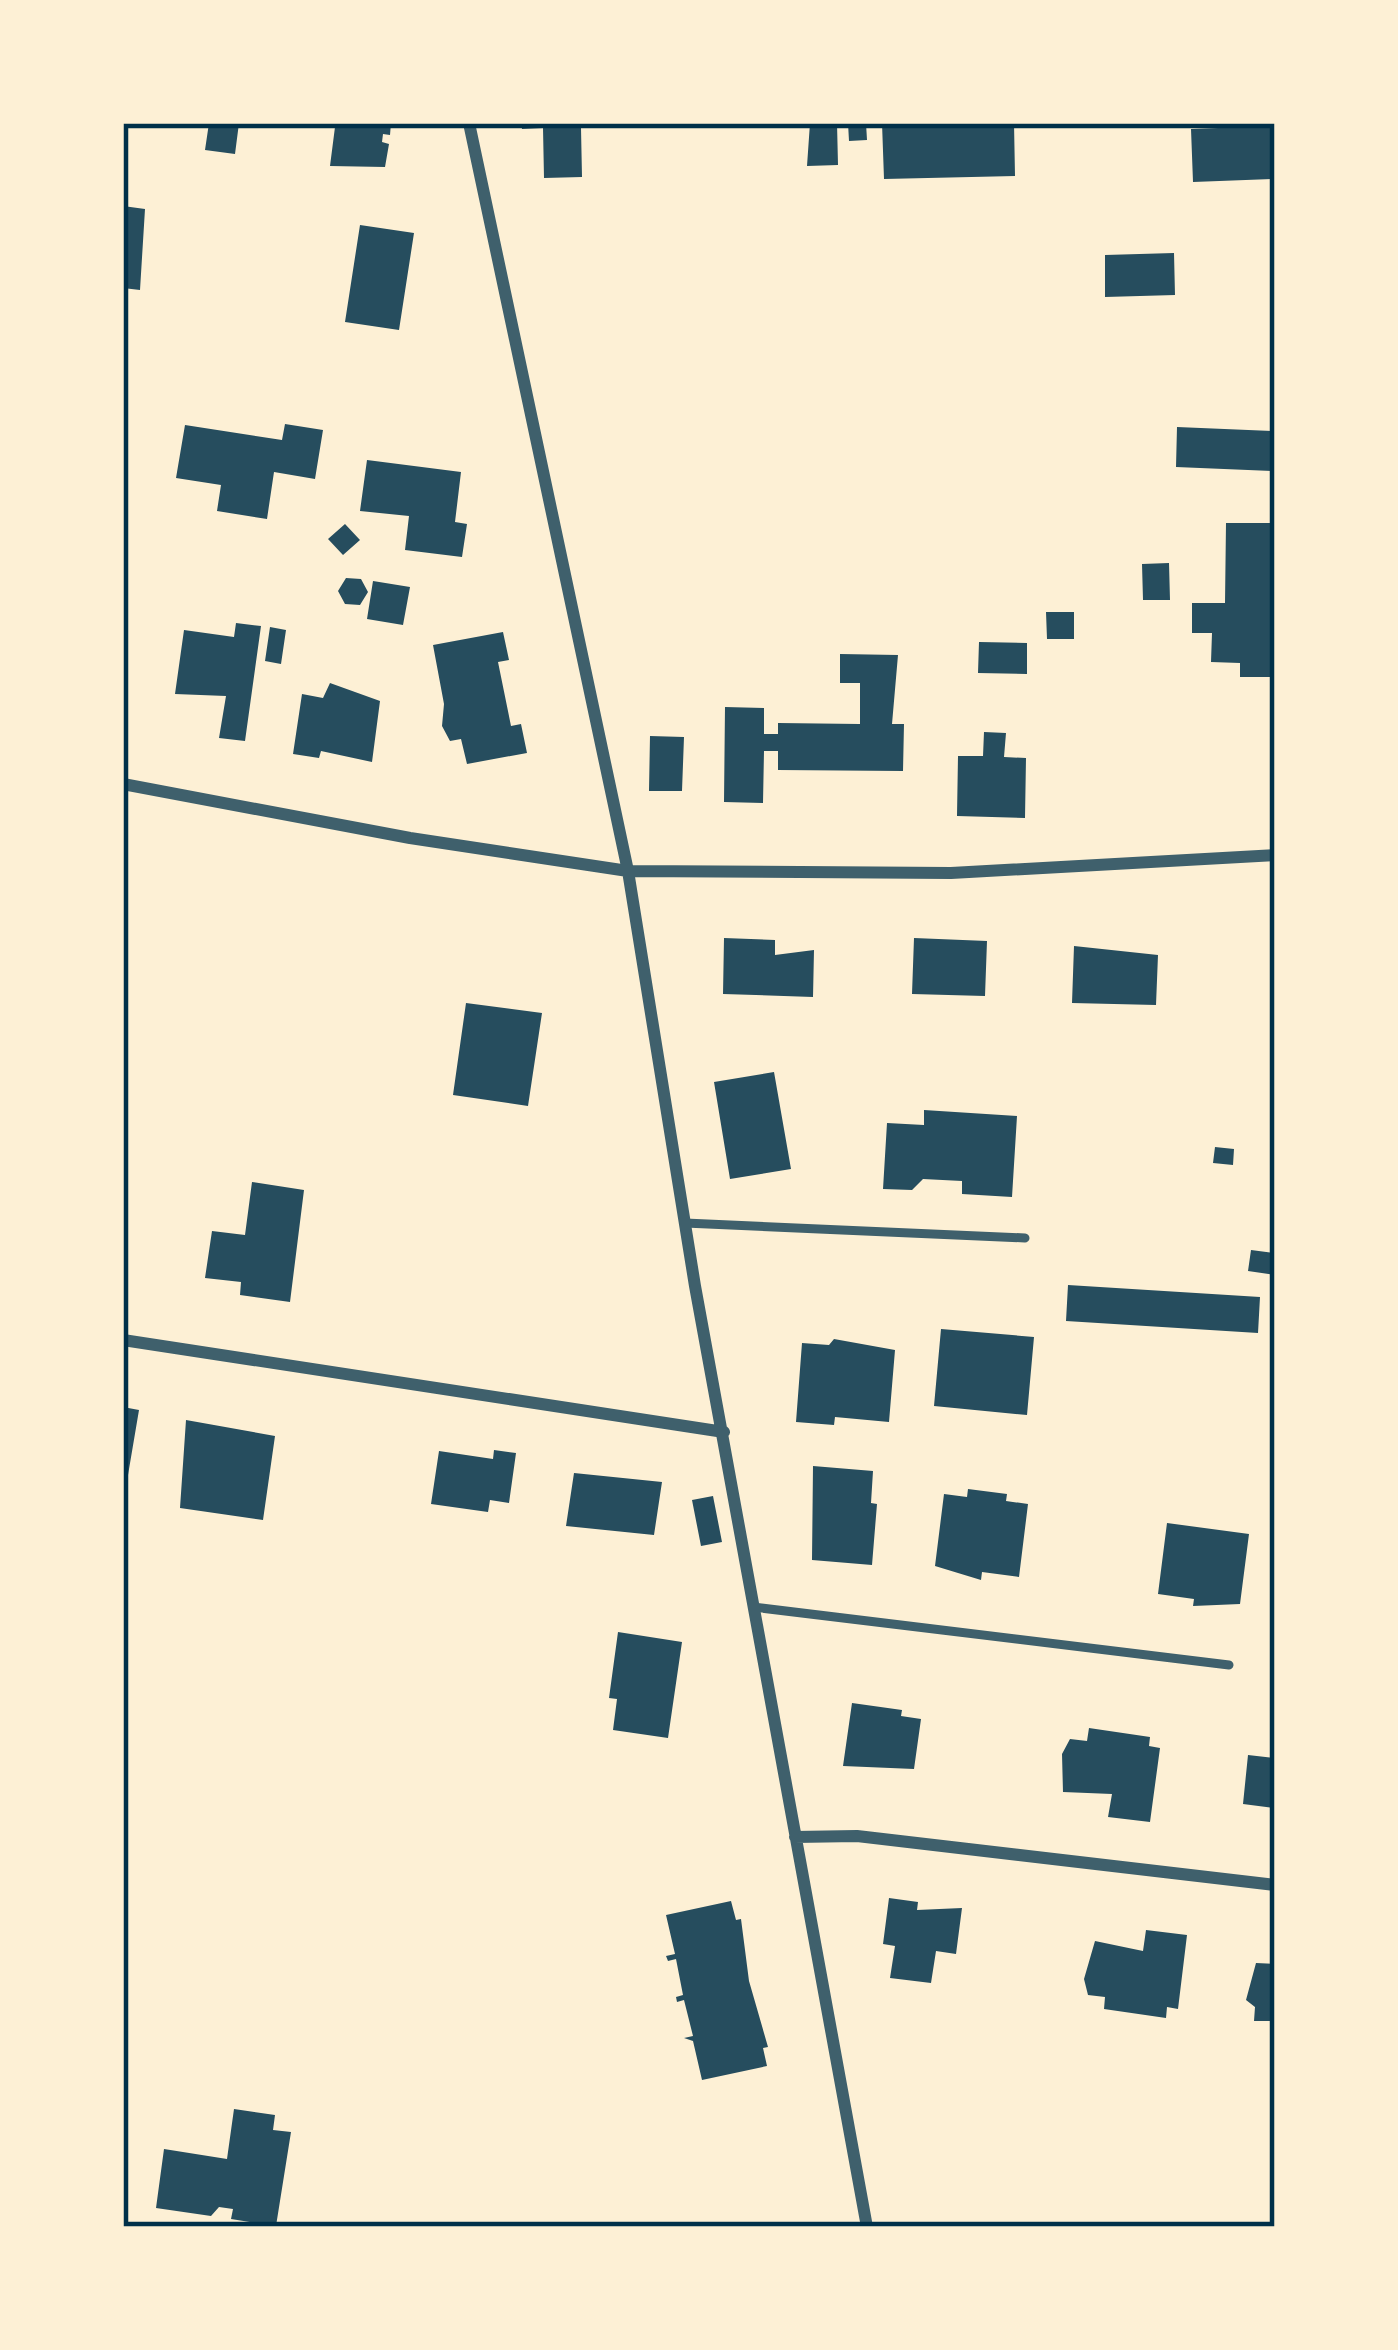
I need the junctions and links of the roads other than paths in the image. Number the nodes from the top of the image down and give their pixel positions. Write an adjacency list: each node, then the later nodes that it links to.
1 (469, 123): 4 (street)
2 (123, 784): 4 (street)
3 (1275, 855): 4 (street)
4 (628, 871): 5 (street)
5 (685, 1223): 6 (lane); 8 (street)
6 (1025, 1238)
7 (123, 1340): 8 (street)
8 (724, 1432): 9 (street)
9 (754, 1607): 10 (lane); 11 (street)
10 (1229, 1665)
11 (795, 1837): 12 (street); 13 (street)
12 (1275, 1885)
13 (867, 2227)

